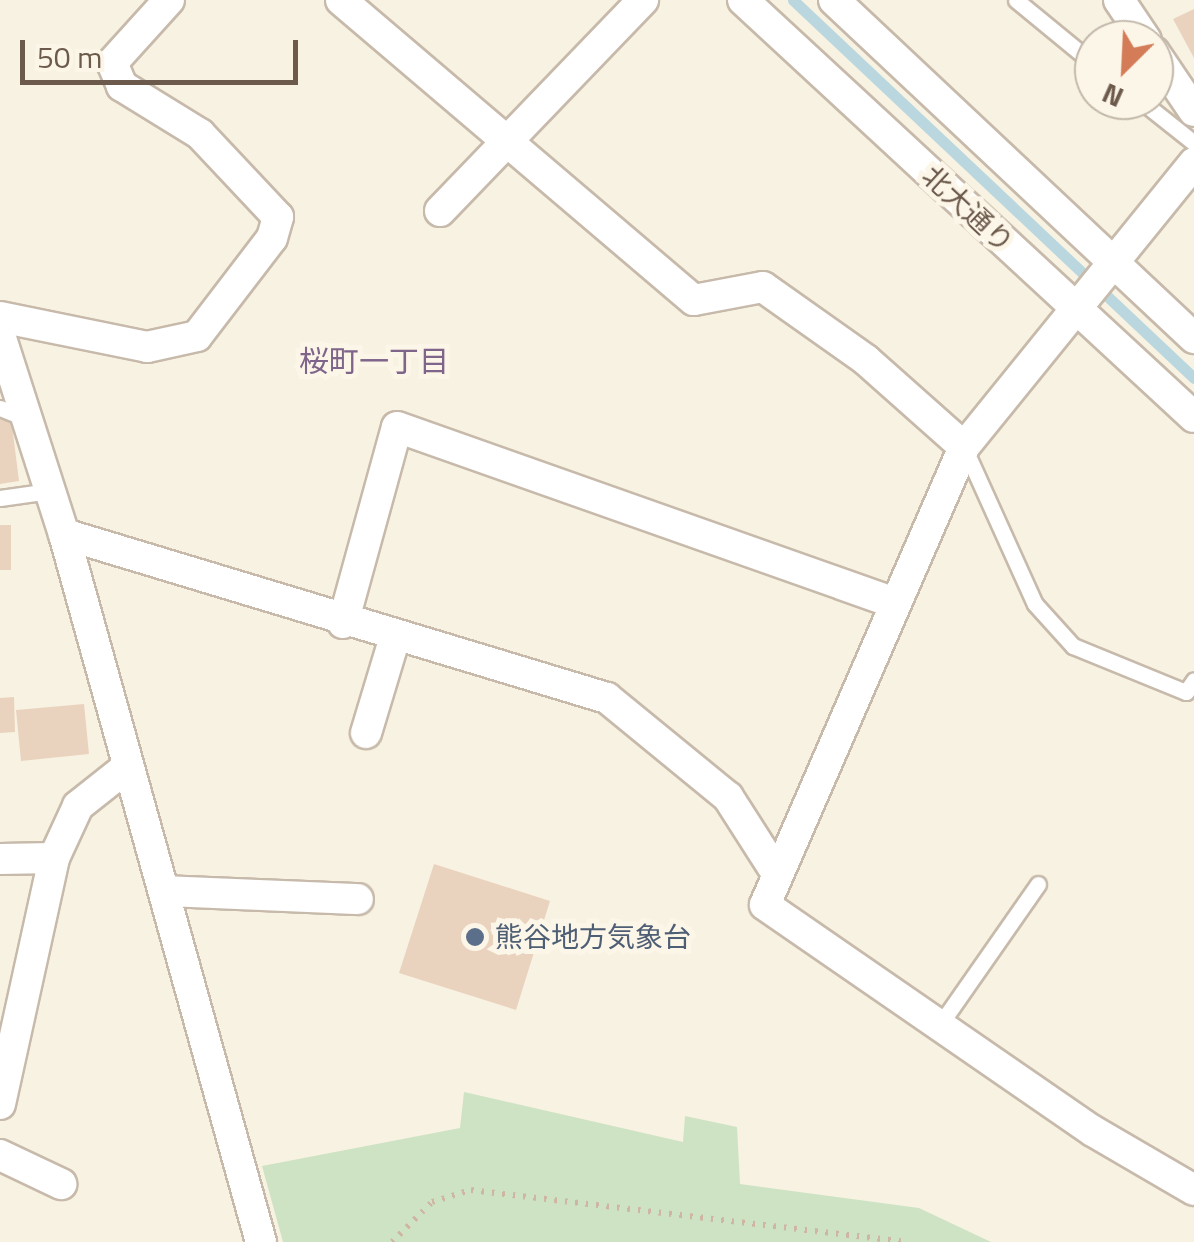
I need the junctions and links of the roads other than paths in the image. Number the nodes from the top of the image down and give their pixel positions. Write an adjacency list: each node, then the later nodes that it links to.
1 (169, 0): 17 (street)
2 (342, 0): 12 (street)
3 (643, 0): 12 (street)
4 (743, 0): 16 (street, 北大通り)
5 (834, 0): 15 (street)
6 (1016, 0): 7 (lane)
7 (1074, 48)
8 (1174, 82): 9 (street)
9 (1194, 111)
10 (1165, 120): 11 (lane)
11 (1194, 143)
12 (505, 146): 14 (street); 22 (street)
13 (1194, 163): 15 (street)
14 (440, 210)
15 (1110, 270): 16 (street); 19 (street)
16 (1080, 307): 21 (street, 北大通り); 22 (street)
17 (0, 317)
18 (0, 336): 20 (street)
19 (1194, 338)
20 (13, 413): 23 (street)
21 (1194, 417)
22 (964, 447): 26 (street); 29 (lane)
23 (50, 491): 24 (lane); 25 (street)
24 (0, 498)
25 (64, 534): 27 (street); 31 (street)
26 (892, 602): 27 (street); 34 (street)
27 (343, 623): 28 (street)
28 (395, 637): 30 (street); 34 (street)
29 (1194, 680)
30 (366, 733)
31 (126, 768): 32 (street); 36 (street)
32 (54, 858): 33 (street); 39 (street)
33 (0, 859)
34 (776, 872): 38 (street)
35 (1038, 884): 38 (lane)
36 (165, 891): 37 (street); 43 (street)
37 (358, 899)
38 (939, 1026): 42 (street)
39 (0, 1104)
40 (0, 1155): 41 (street)
41 (60, 1184)
42 (1194, 1190)
43 (262, 1242)

